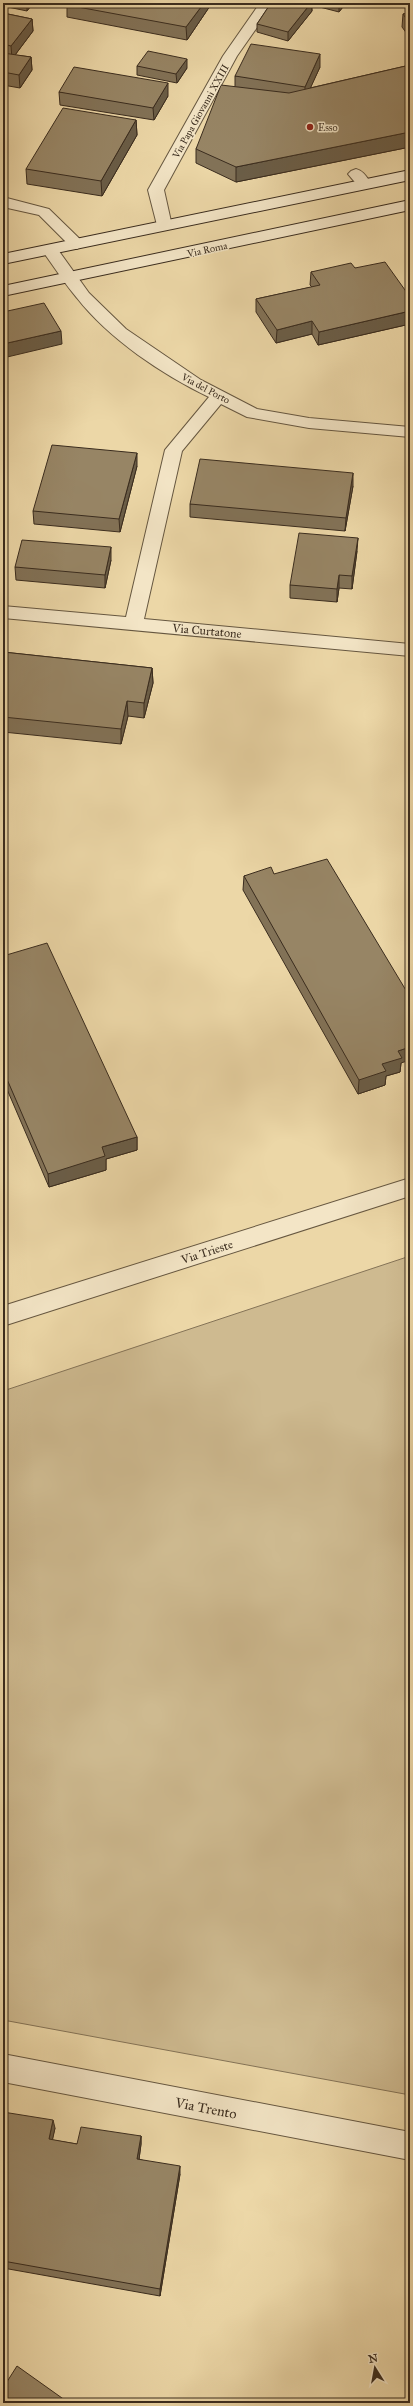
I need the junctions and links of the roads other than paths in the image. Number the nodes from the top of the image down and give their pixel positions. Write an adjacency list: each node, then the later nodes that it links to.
1 (267, 3): 5 (street, Via Papa Giovanni XXIII)
2 (410, 175): 5 (street)
3 (3, 202): 6 (street)
4 (410, 205): 9 (street, Via Roma)
5 (164, 226): 6 (street)
6 (77, 244): 7 (street)
7 (50, 250): 8 (street); 9 (street, Via del Porto)
8 (3, 259)
9 (70, 278): 10 (street, Via Roma); 11 (street, Via del Porto)
10 (3, 291)
11 (220, 396): 12 (street, Via del Porto); 14 (street)
12 (410, 432)
13 (3, 612): 14 (street, Via Curtatone)
14 (134, 624): 15 (street, Via Curtatone)
15 (410, 650)
16 (410, 1187): 17 (street, Via Trieste)
17 (3, 1316)
18 (3, 2068): 19 (street, Via Trento)
19 (410, 2146)

